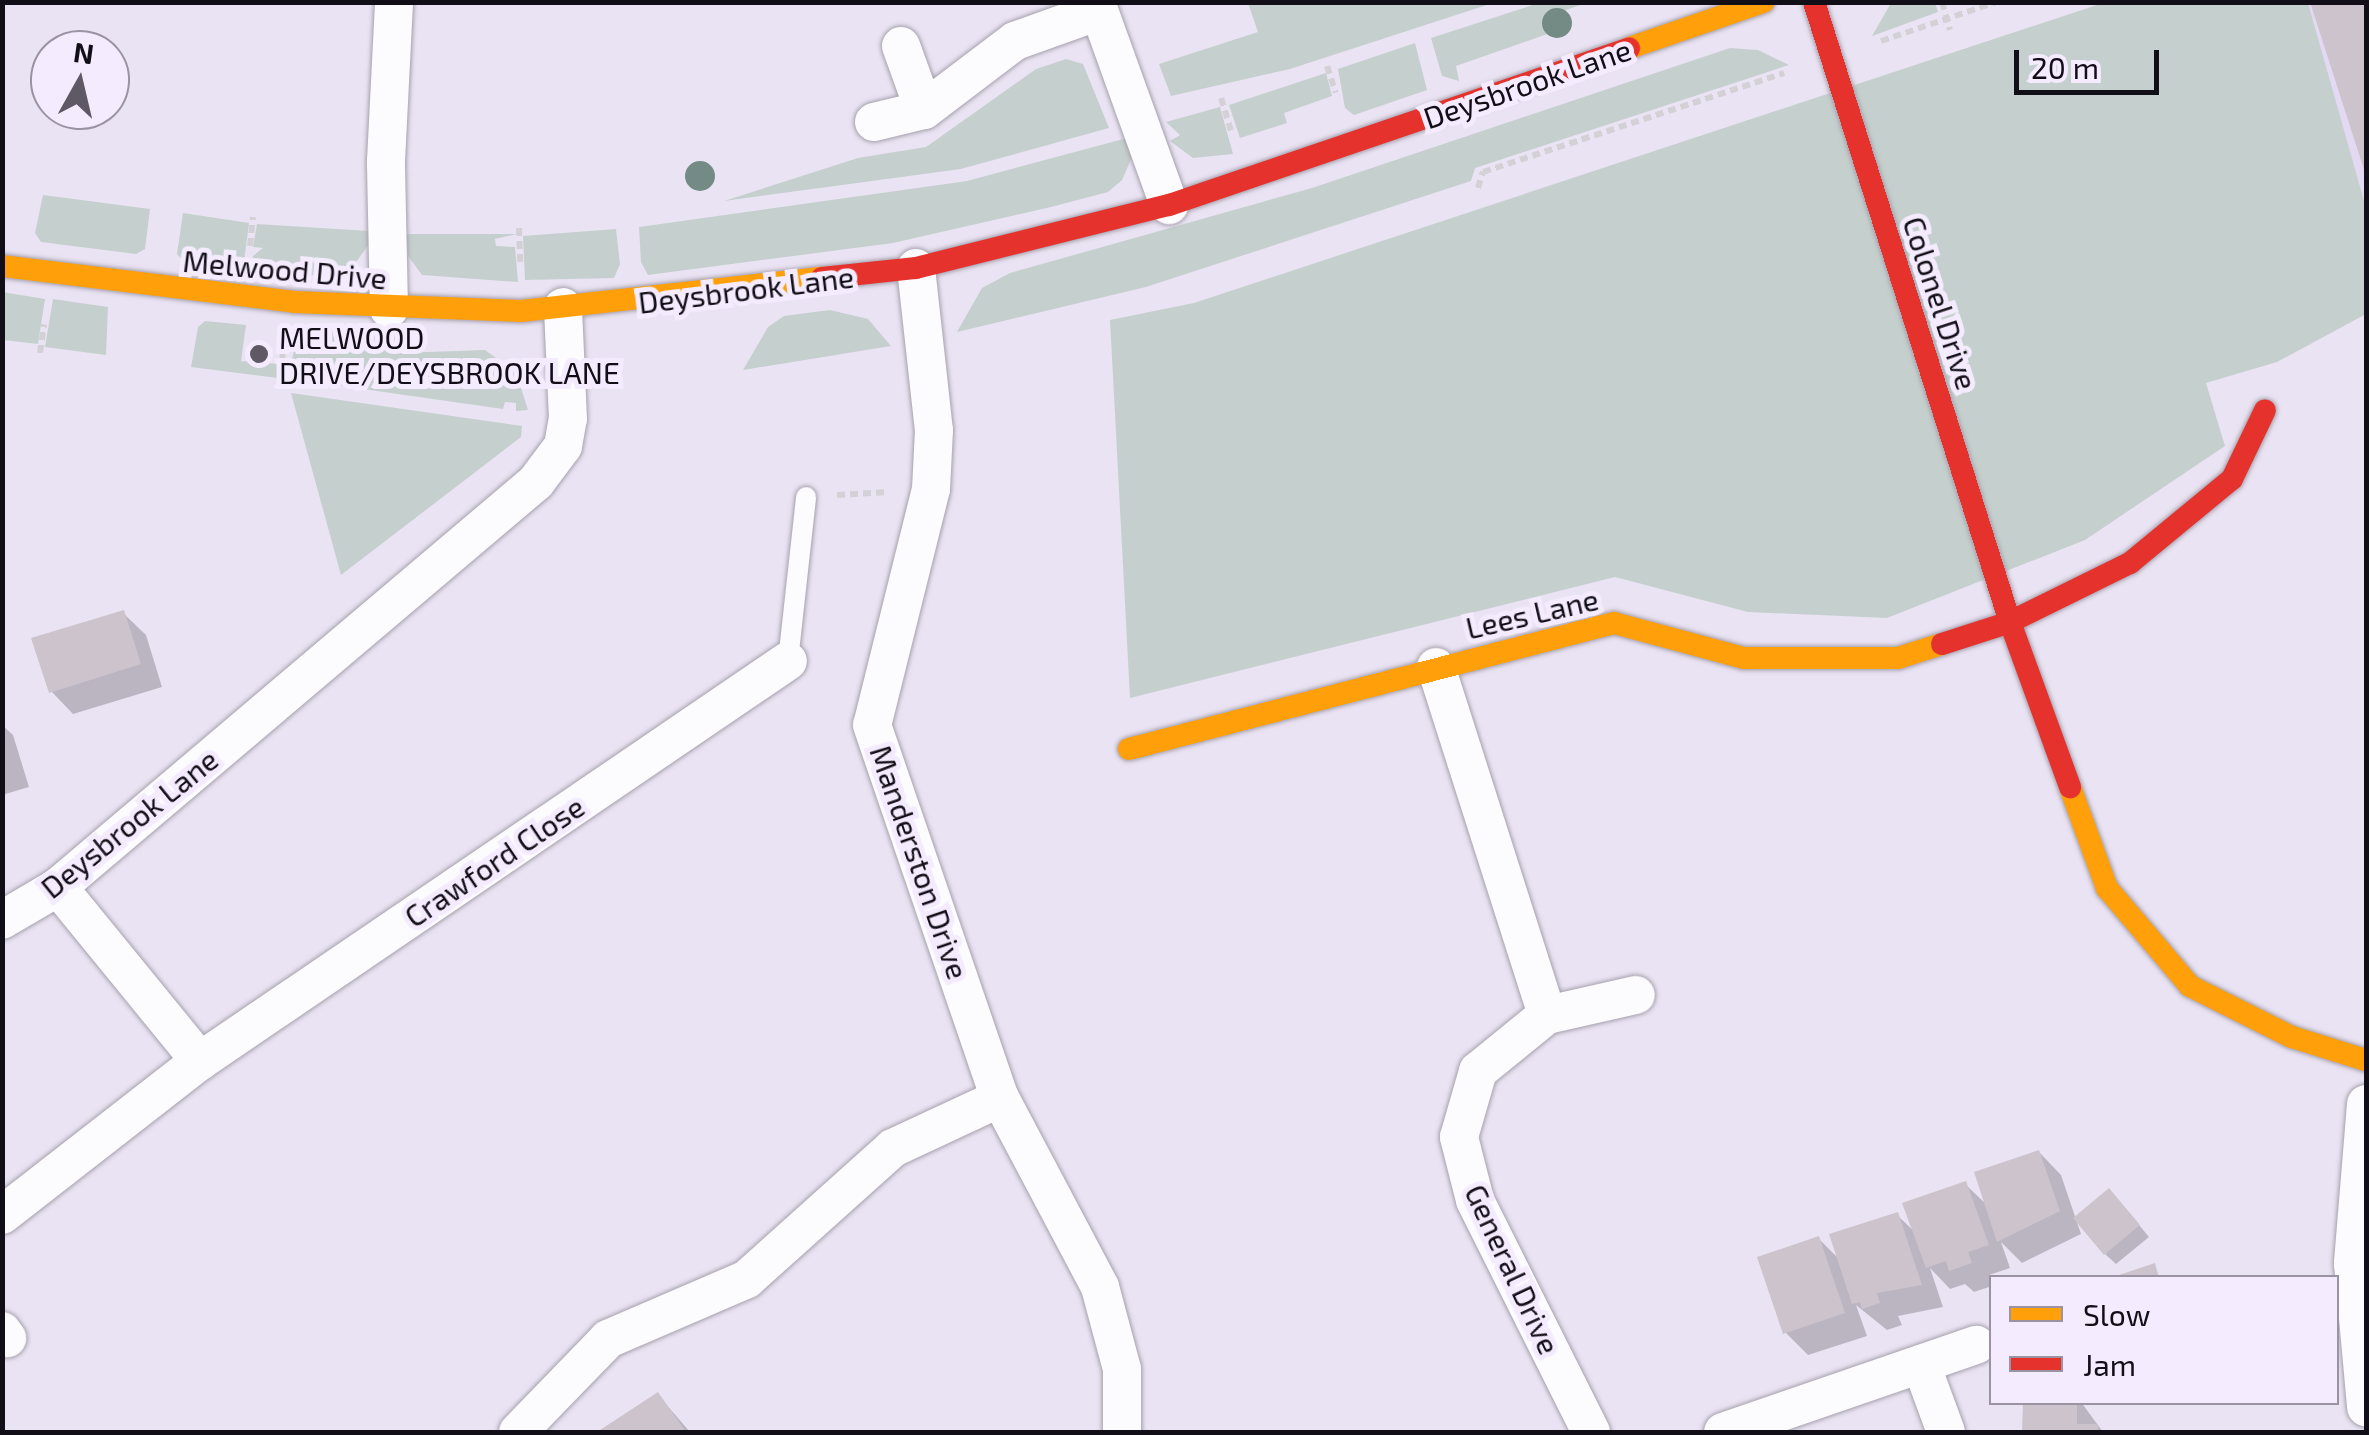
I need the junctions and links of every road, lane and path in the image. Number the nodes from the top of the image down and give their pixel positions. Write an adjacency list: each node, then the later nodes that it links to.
1 (394, 2): 18 (street)
2 (1764, 2): 14 (street, Deysbrook Lane)
3 (1814, 2): 10 (street, Colonel Drive)
4 (1942, 2): 7 (path)
5 (1996, 2): 7 (path)
6 (1098, 7): 11 (street); 14 (street)
7 (1947, 18): 8 (path); 10 (path)
8 (1950, 30)
9 (901, 46): 11 (street)
10 (1832, 58): 13 (path); 22 (street, Colonel Drive)
11 (924, 110): 12 (street)
12 (874, 122)
13 (1478, 188)
14 (1169, 205): 16 (street, Deysbrook Lane)
15 (2, 266): 18 (street, Melwood Drive)
16 (916, 268): 17 (street, Deysbrook Lane); 20 (street, Manderston Drive)
17 (563, 308): 18 (street, Melwood Drive); 26 (street, Deysbrook Lane)
18 (389, 309)
19 (2265, 410): 22 (street)
20 (931, 489): 21 (path); 32 (street, Manderston Drive)
21 (806, 497): 23 (lane)
22 (2010, 622): 24 (street, Lees Lane); 30 (street, Colonel Drive)
23 (788, 661): 31 (street, Crawford Close)
24 (1436, 666): 25 (street, Lees Lane); 29 (street)
25 (1130, 750)
26 (58, 886): 27 (street, Deysbrook Lane); 31 (street)
27 (2, 920)
28 (1636, 994): 29 (street, General Drive)
29 (1547, 1014): 40 (street, General Drive)
30 (2366, 1060)
31 (200, 1061): 34 (street, Crawford Close)
32 (1000, 1098): 38 (street); 39 (street, Manderston Drive)
33 (2366, 1104): 37 (street)
34 (2, 1215)
35 (1976, 1344): 36 (street)
36 (1921, 1364): 41 (street); 42 (street)
37 (2366, 1407)
38 (518, 1432)
39 (1122, 1432)
40 (1591, 1432)
41 (1723, 1432)
42 (1946, 1432)

